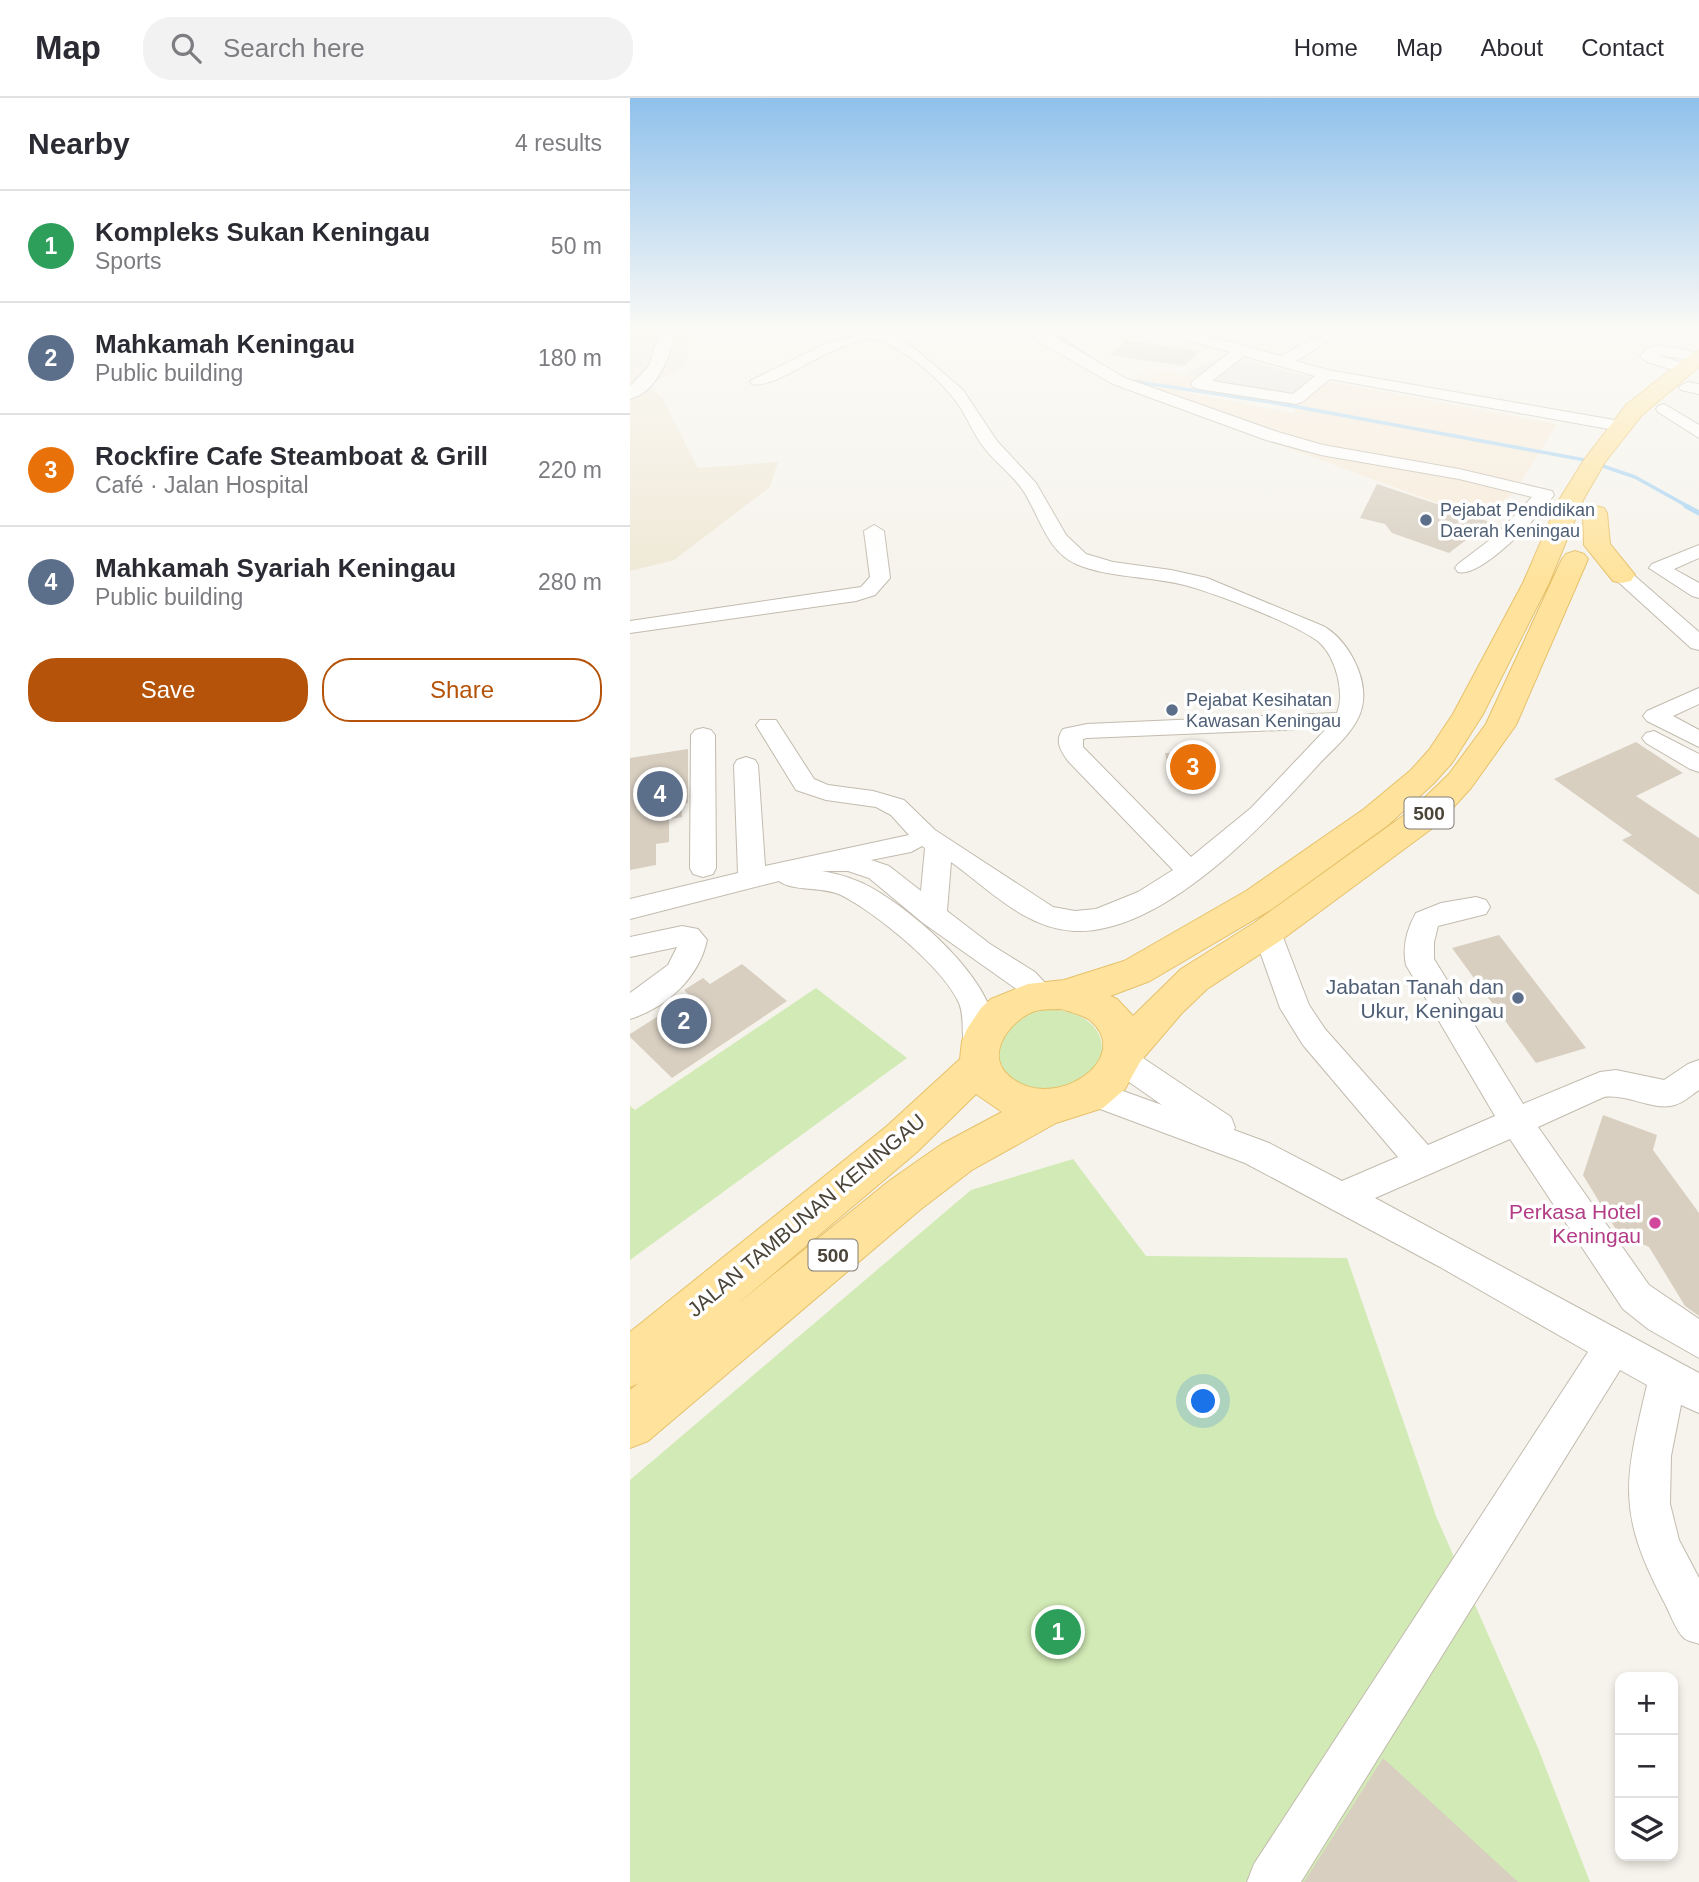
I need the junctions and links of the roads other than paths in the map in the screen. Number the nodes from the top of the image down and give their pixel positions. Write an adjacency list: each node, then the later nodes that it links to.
1 (970, 411): 28 (street)
2 (1203, 411): 11 (street)
3 (1537, 411): 6 (street)
4 (1633, 411): 6 (main road, 500)
5 (1659, 411): 7 (main road, 500)
6 (1620, 426): 9 (main road, 500)
7 (1648, 427): 8 (street)
8 (1699, 433)
9 (1599, 469): 10 (main road, 500); 13 (main road, 500)
10 (1595, 513): 18 (main road); 19 (main road, 500)
11 (1523, 520): 13 (street); 16 (street)
12 (874, 531): 23 (street)
13 (1559, 532): 48 (main road, 500)
14 (1699, 551): 17 (street)
15 (1699, 560): 17 (street)
16 (1465, 568)
17 (1664, 572): 20 (street)
18 (1622, 575): 19 (main road); 22 (street)
19 (1564, 585): 46 (main road, 500)
20 (1699, 592)
21 (1699, 606): 22 (street)
22 (1667, 615): 24 (street)
23 (630, 627)
24 (1699, 643)
25 (1699, 695): 26 (street)
26 (1655, 716): 30 (street); 31 (street)
27 (768, 725): 35 (street)
28 (1336, 730): 38 (street); 38 (street)
29 (703, 735): 32 (street)
30 (1699, 740)
31 (1699, 764)
32 (703, 779): 33 (street); 34 (street)
33 (747, 799): 34 (street); 41 (street)
34 (703, 807): 37 (street)
35 (924, 840): 36 (street); 39 (street); 40 (street); 43 (street)
36 (824, 861): 39 (street); 41 (street)
37 (703, 868)
38 (1189, 871): 40 (street)
39 (879, 872): 42 (street); 43 (street)
40 (985, 874): 43 (street)
41 (755, 879): 42 (street); 45 (street)
42 (866, 898): 50 (street)
43 (934, 905): 48 (street)
44 (1476, 907): 55 (street)
45 (630, 909)
46 (1267, 932): 51 (main road, 500); 57 (street)
47 (630, 947): 49 (lane)
48 (1052, 995): 50 (main road, 500); 51 (main road)
49 (630, 1008)
50 (979, 1056): 54 (main road, 500); 61 (main road, JALAN TAMBUNAN KENINGAU / 500)
51 (1124, 1056): 53 (main road, 500); 56 (street)
52 (1699, 1073): 55 (street)
53 (1095, 1094): 54 (main road, 500); 56 (street)
54 (1049, 1107): 63 (main road, 500)
55 (1515, 1120): 57 (street); 59 (street)
56 (1257, 1153): 58 (street)
57 (1423, 1162): 58 (street)
58 (1340, 1197): 60 (street)
59 (1699, 1340)
60 (1614, 1346): 62 (street); 65 (street)
61 (630, 1363)
62 (1684, 1385): 64 (street)
63 (630, 1423)
64 (1699, 1622)
65 (1272, 1882)

